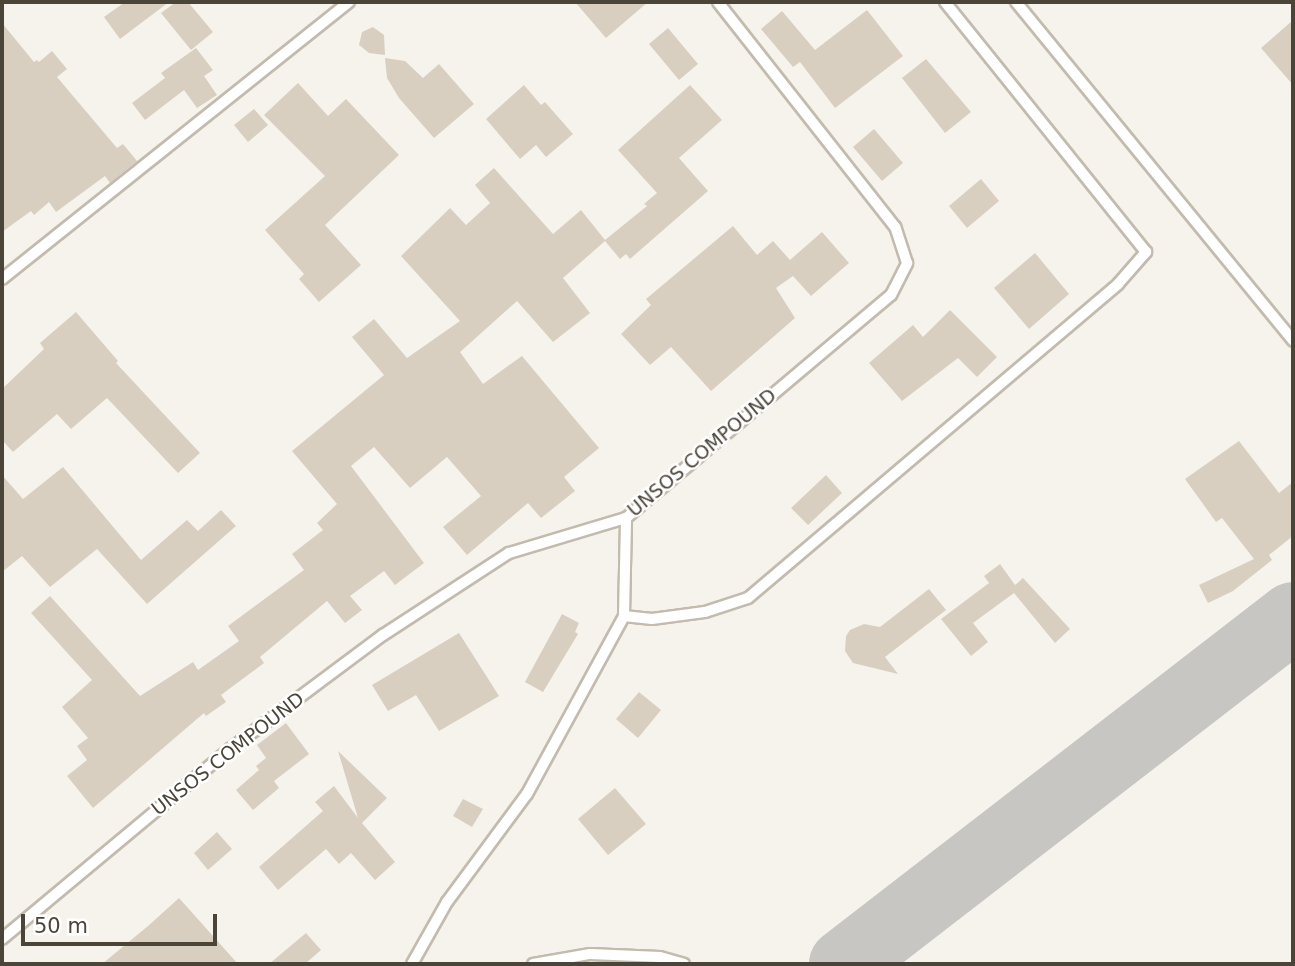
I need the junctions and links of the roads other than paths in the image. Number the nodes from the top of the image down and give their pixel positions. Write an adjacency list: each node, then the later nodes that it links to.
1 (349, 2): 5 (lane)
2 (718, 2): 7 (lane, UNSOS COMPOUND)
3 (945, 2): 8 (lane)
4 (1016, 2): 6 (lane)
5 (2, 279)
6 (1293, 341)
7 (626, 518): 8 (lane); 9 (lane, UNSOS COMPOUND)
8 (624, 617): 10 (lane)
9 (2, 939)
10 (412, 964)
11 (533, 964): 12 (lane)
12 (684, 964)

